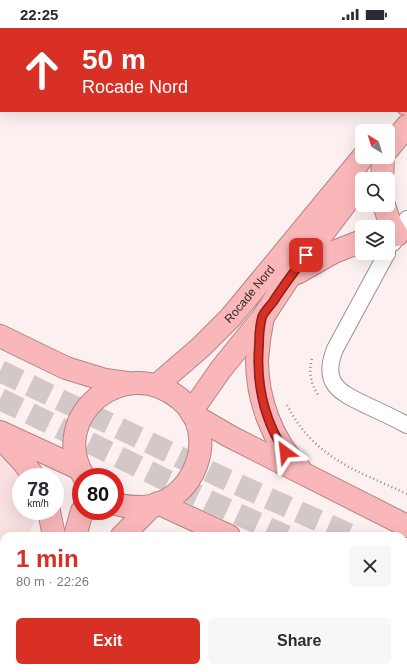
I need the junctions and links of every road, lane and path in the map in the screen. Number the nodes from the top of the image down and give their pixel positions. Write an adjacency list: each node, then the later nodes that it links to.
1 (399, 112): 2 (highway)
2 (390, 124)
3 (407, 126): 4 (highway)
4 (395, 141)
5 (357, 164): 16 (highway, Rocade Nord)
6 (377, 164): 7 (highway)
7 (370, 172)
8 (355, 191): 12 (highway, Rocade Nord)
9 (386, 212): 10 (highway)
10 (396, 239): 18 (street)
11 (355, 244): 12 (highway)
12 (288, 279): 13 (highway, Rocade Nord)
13 (262, 317): 17 (highway, Rocade Nord); 24 (highway)
14 (0, 336): 15 (highway)
15 (127, 383): 16 (highway); 22 (highway)
16 (157, 385): 17 (highway)
17 (192, 414): 24 (highway); 26 (highway)
18 (407, 425)
19 (0, 432): 23 (highway)
20 (0, 437): 21 (highway)
21 (28, 468)
22 (80, 468)
23 (72, 469)
24 (306, 476): 29 (highway)
25 (124, 505): 26 (highway)
26 (155, 505): 32 (highway); 33 (highway)
27 (51, 520): 30 (highway)
28 (79, 520): 31 (highway)
29 (407, 526)
30 (53, 532)
31 (76, 532)
32 (126, 532)
33 (219, 532)

